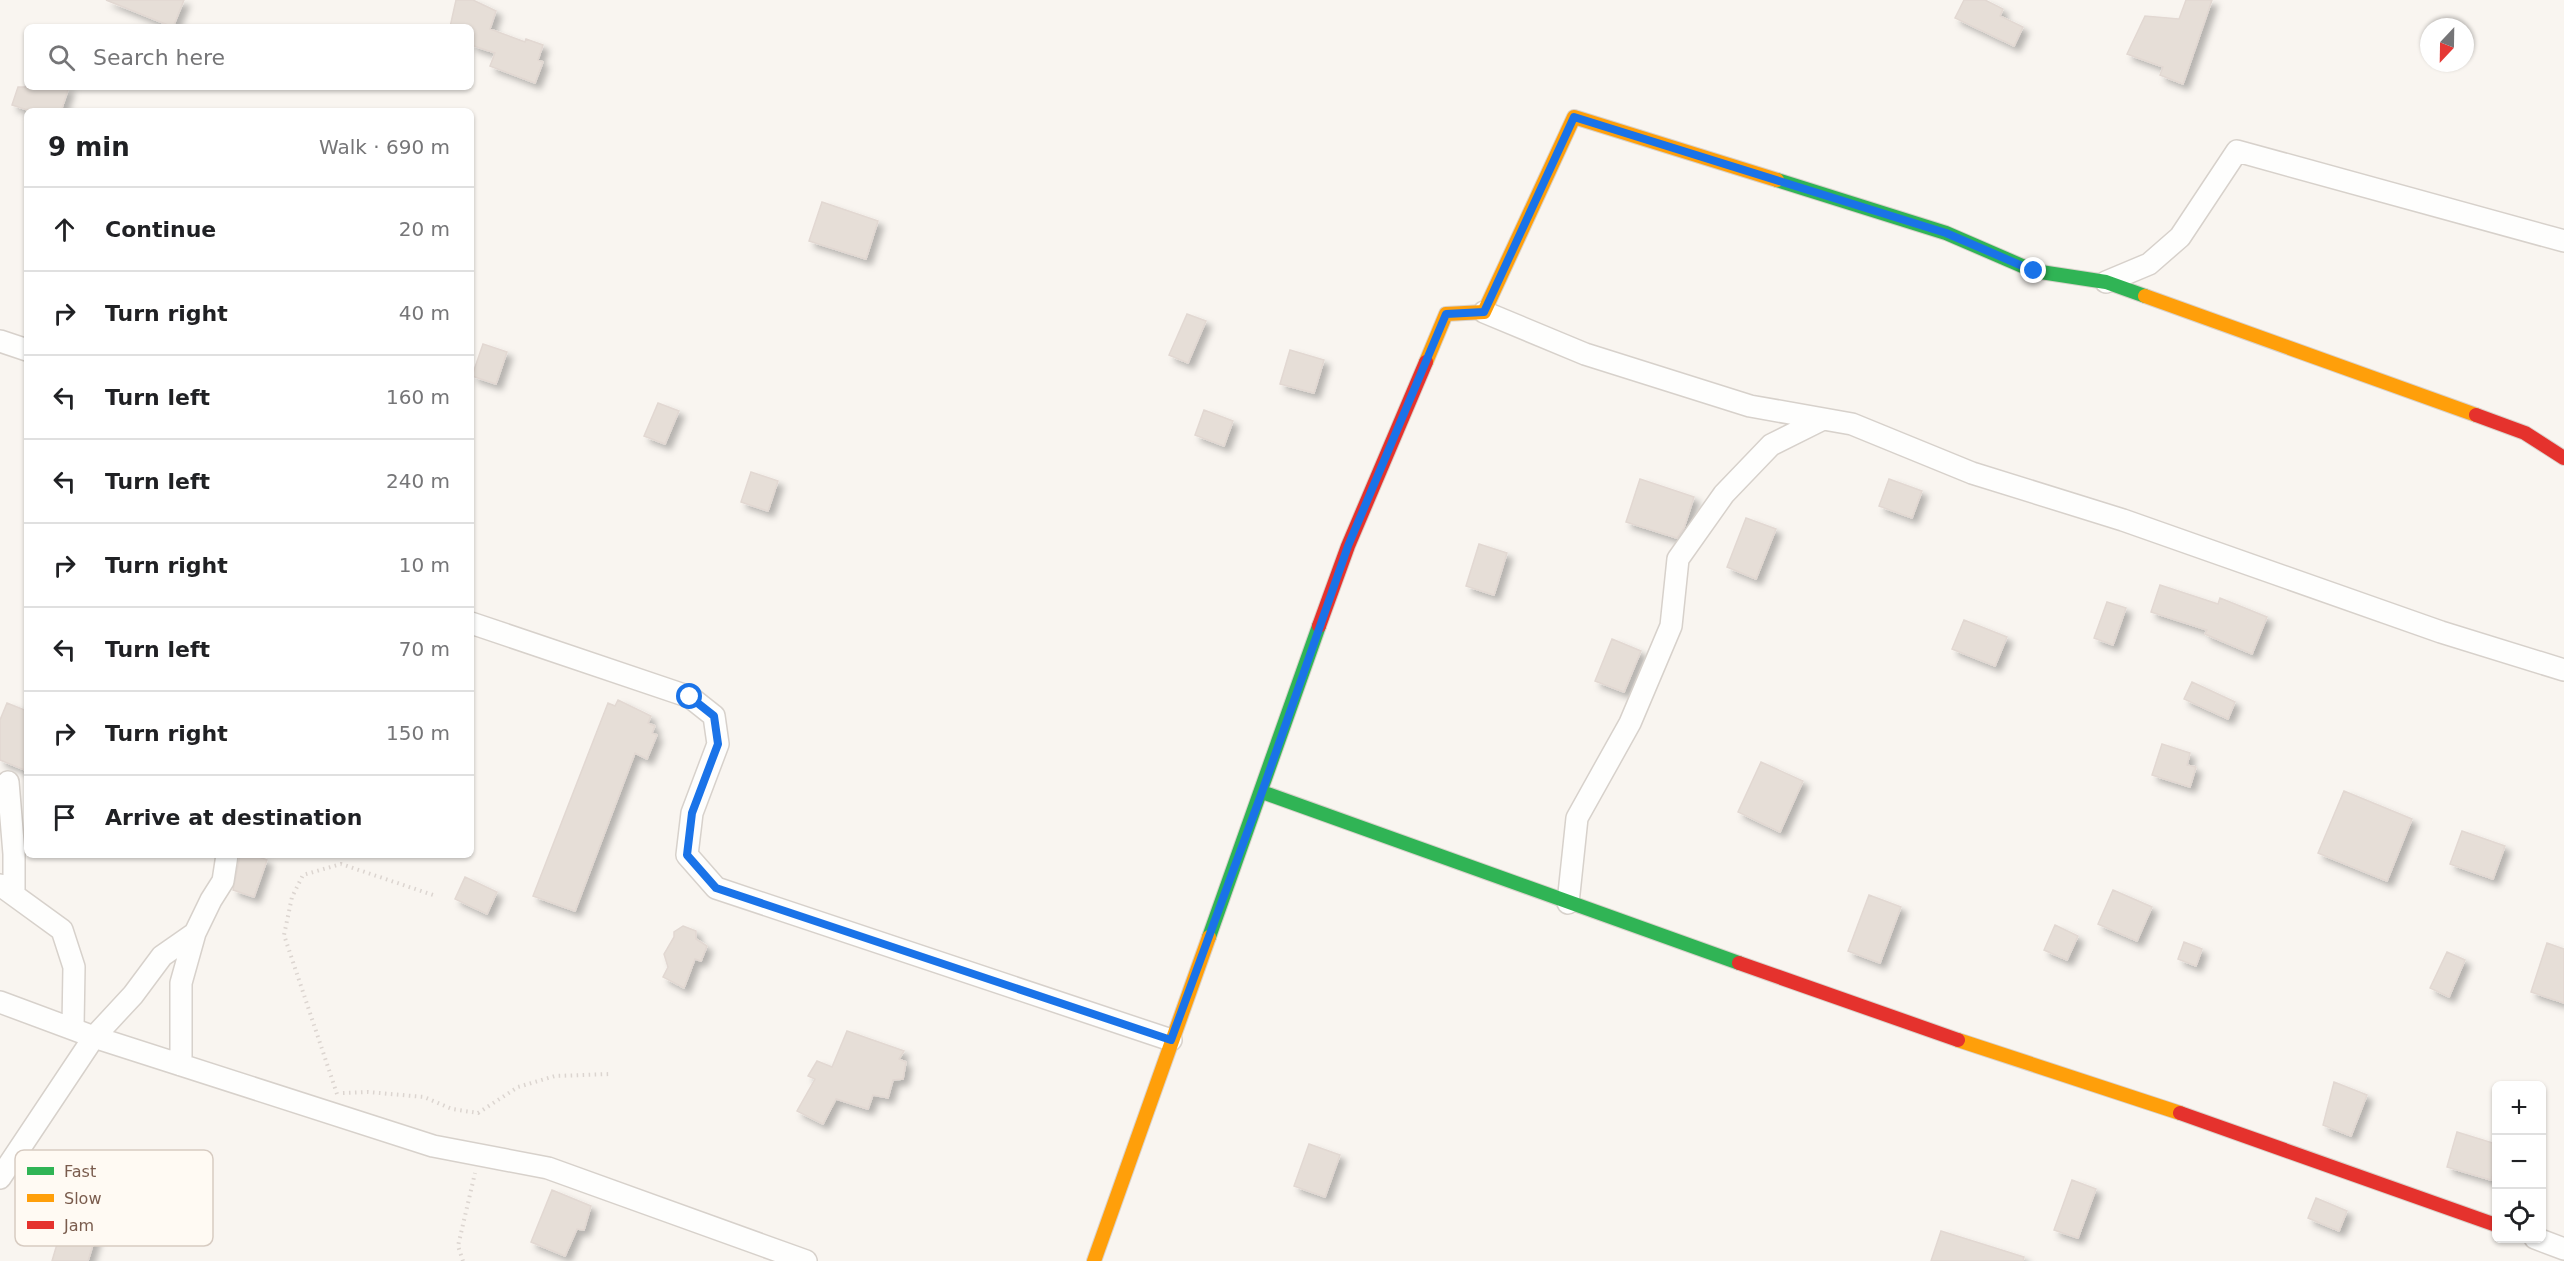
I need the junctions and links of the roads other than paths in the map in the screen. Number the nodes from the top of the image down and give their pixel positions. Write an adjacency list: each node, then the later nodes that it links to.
1 (2564, 241): 2 (street)
2 (2106, 282): 3 (street); 7 (street)
3 (1484, 312): 6 (street); 11 (street)
4 (0, 341): 5 (street)
5 (24, 349)
6 (1821, 420): 9 (street); 14 (street)
7 (2564, 458)
8 (474, 624): 19 (street)
9 (2564, 670)
10 (8, 782): 13 (street)
11 (1262, 792): 14 (street); 19 (street)
12 (226, 858): 15 (street)
13 (7, 890): 17 (street)
14 (1568, 903): 24 (street)
15 (195, 933): 18 (street); 20 (street)
16 (0, 1002): 17 (street)
17 (74, 1027): 18 (street)
18 (94, 1037): 20 (street); 21 (street)
19 (1171, 1040): 28 (street)
20 (181, 1065): 27 (street)
21 (19, 1150)
22 (15, 1156): 23 (street)
23 (0, 1178)
24 (2492, 1224)
25 (2546, 1243): 26 (street)
26 (2564, 1249)
27 (806, 1261)
28 (1094, 1261)

